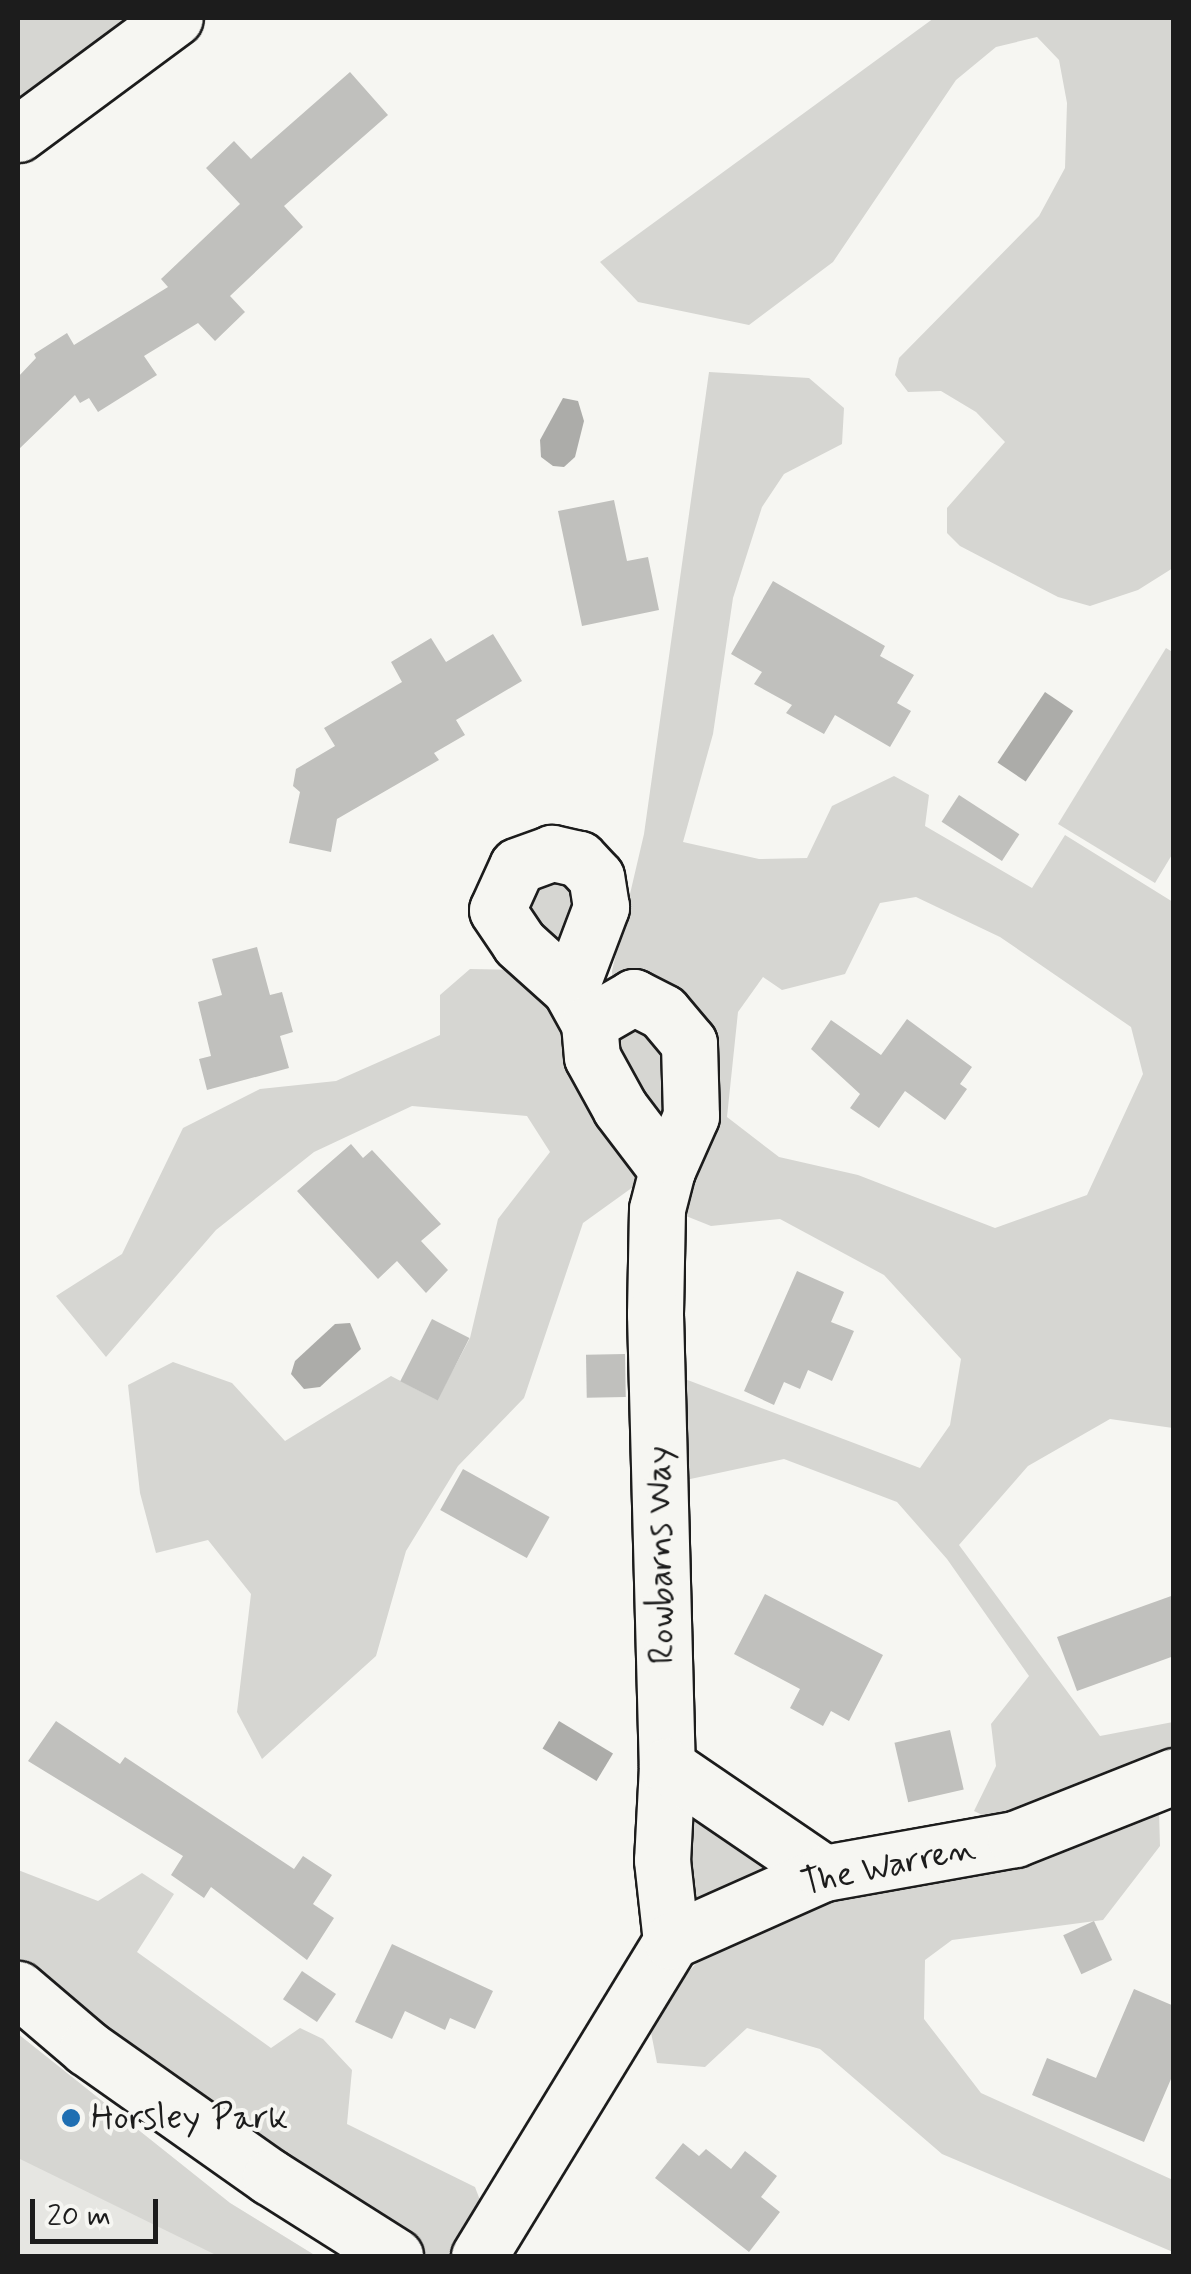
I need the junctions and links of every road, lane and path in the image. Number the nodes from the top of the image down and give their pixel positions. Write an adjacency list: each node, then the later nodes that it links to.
1 (176, 18): 2 (street)
2 (18, 134)
3 (667, 1170): 3 (street, Rowbarns Way); 4 (street, Rowbarns Way)
4 (667, 1766): 6 (street); 7 (street, Rowbarns Way)
5 (1174, 1776): 6 (street, The Warren)
6 (824, 1873): 7 (street, The Warren)
7 (671, 1942): 10 (street)
8 (18, 1989): 9 (street)
9 (395, 2256)
10 (479, 2256)

